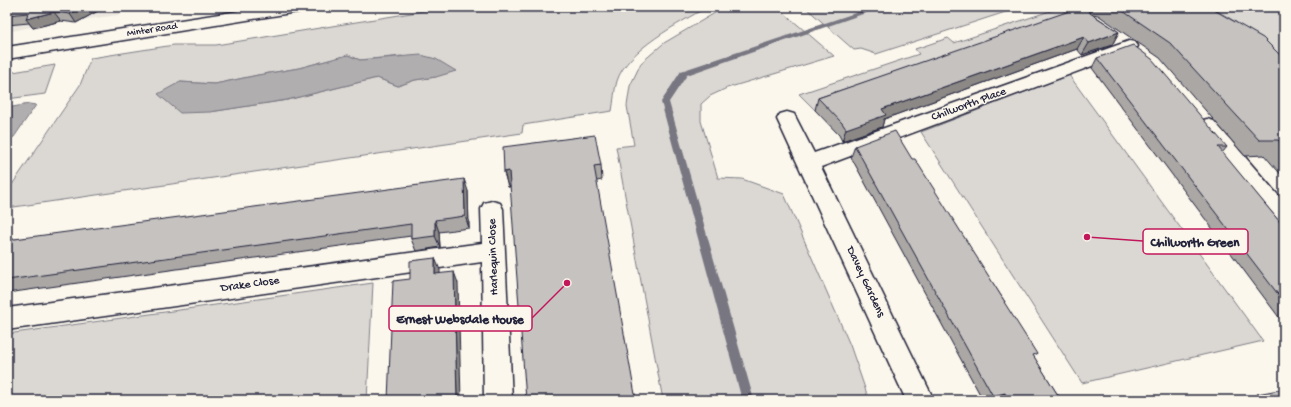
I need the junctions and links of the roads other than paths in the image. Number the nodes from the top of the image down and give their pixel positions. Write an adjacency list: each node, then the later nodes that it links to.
1 (297, 7): 3 (street, Minter Road)
2 (1110, 33): 6 (street, Chilworth Place)
3 (7, 54)
4 (1194, 110): 8 (street)
5 (787, 119): 6 (street, Davey Gardens)
6 (809, 163): 12 (street, Davey Gardens)
7 (492, 209): 9 (street, Harlequin Close)
8 (1284, 217)
9 (494, 251): 10 (street, Drake Close); 11 (street, Harlequin Close)
10 (7, 319)
11 (498, 400)
12 (920, 400)

